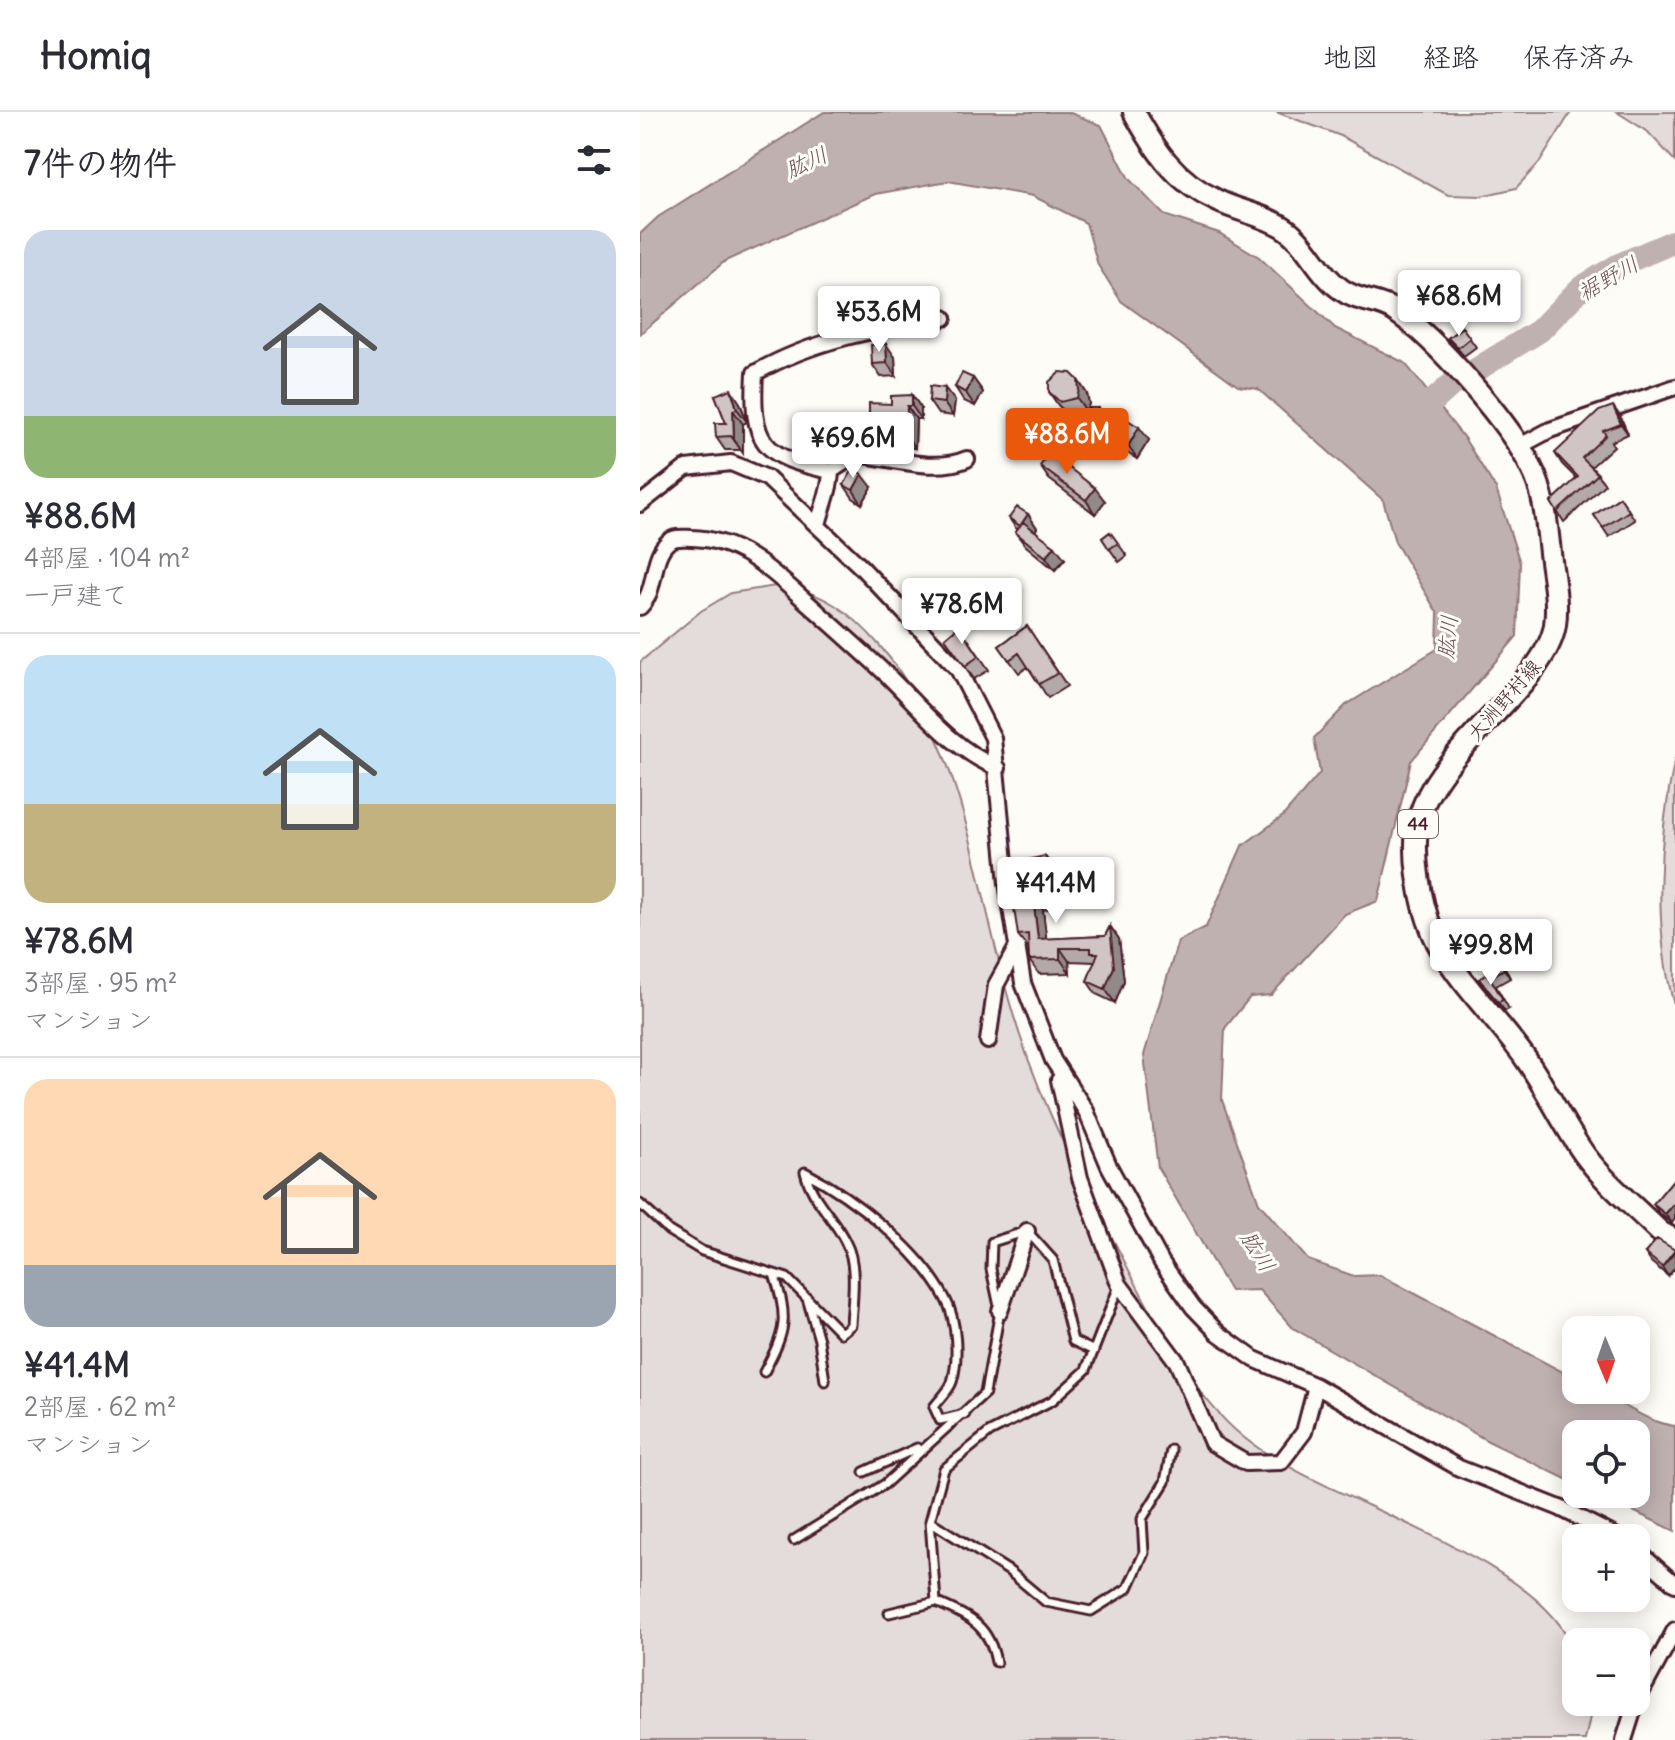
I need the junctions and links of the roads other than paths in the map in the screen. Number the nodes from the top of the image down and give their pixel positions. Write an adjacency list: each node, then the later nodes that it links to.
1 (1134, 112): 4 (main road, 大洲野村線 / 44)
2 (944, 318): 6 (street)
3 (1675, 387): 4 (street)
4 (1520, 446): 16 (main road, 大洲野村線 / 44)
5 (967, 459): 6 (street)
6 (831, 471): 8 (street)
7 (640, 504): 8 (street)
8 (818, 525): 10 (street)
9 (640, 607): 10 (street)
10 (998, 768): 11 (street)
11 (1017, 947): 12 (street); 13 (street)
12 (988, 1041)
13 (1053, 1060): 18 (street); 24 (street)
14 (640, 1204): 17 (lane)
15 (1027, 1231): 20 (street); 20 (lane); 21 (lane)
16 (1675, 1240)
17 (774, 1274): 19 (lane); 22 (lane)
18 (1119, 1284): 21 (lane); 24 (street)
19 (806, 1296): 23 (lane); 25 (lane)
20 (1000, 1311): 25 (lane)
21 (1094, 1351): 29 (lane)
22 (764, 1372)
23 (825, 1381)
24 (1316, 1386): 30 (street)
25 (965, 1414): 26 (lane)
26 (923, 1446): 28 (lane); 31 (lane)
27 (1171, 1450): 29 (lane)
28 (864, 1472)
29 (930, 1521): 34 (lane)
30 (1591, 1524)
31 (794, 1540)
32 (1650, 1562): 33 (street)
33 (1675, 1584)
34 (936, 1602): 35 (lane); 37 (lane)
35 (889, 1613)
36 (1675, 1630): 38 (street)
37 (996, 1662)
38 (1650, 1676)
39 (1632, 1716): 40 (street)
40 (1624, 1740)

